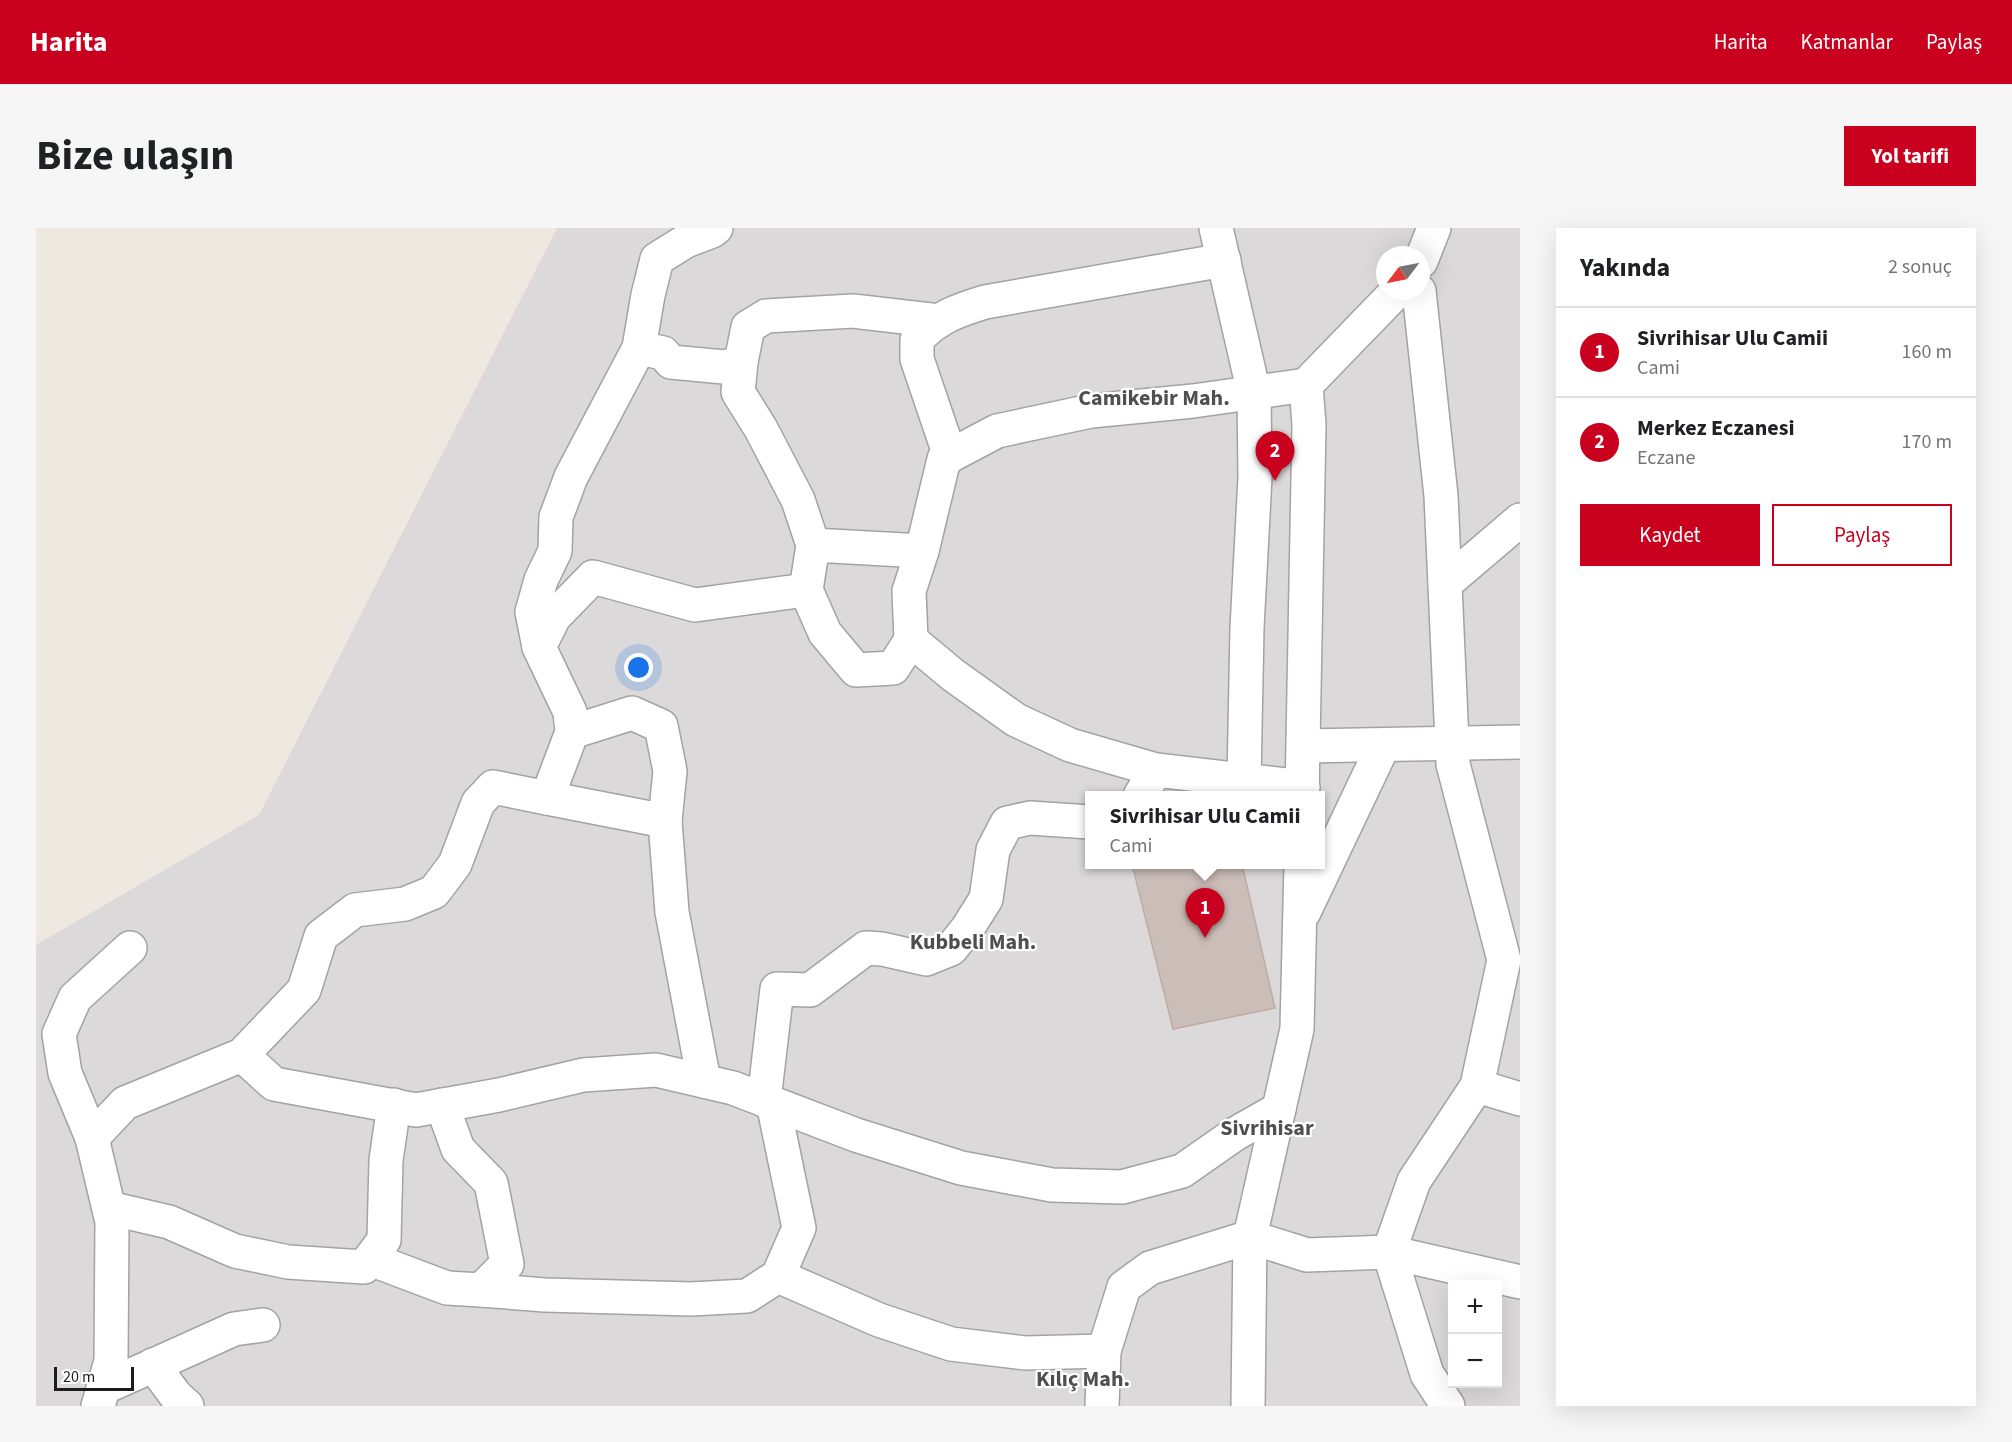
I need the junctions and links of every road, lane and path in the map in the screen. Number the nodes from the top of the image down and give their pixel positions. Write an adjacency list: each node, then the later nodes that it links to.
1 (716, 228): 9 (street)
2 (1216, 228): 5 (street)
3 (1434, 228): 4 (street)
4 (1427, 246)
5 (1224, 260): 8 (street); 12 (street)
6 (1388, 300): 11 (street)
7 (1420, 300): 17 (street)
8 (939, 321): 10 (street); 13 (street)
9 (639, 348): 10 (street); 20 (street)
10 (741, 362): 15 (street)
11 (1306, 385): 12 (street); 24 (street)
12 (1254, 393): 13 (street); 26 (street)
13 (950, 456): 16 (street)
14 (1520, 520): 17 (street)
15 (813, 545): 16 (street); 18 (street)
16 (922, 551): 19 (street)
17 (1445, 584): 23 (street)
18 (806, 590): 19 (street); 20 (street)
19 (911, 640): 27 (street)
20 (539, 647): 21 (street)
21 (572, 732): 29 (street); 30 (street)
22 (1520, 742): 23 (street)
23 (1452, 745): 25 (street); 37 (street)
24 (1304, 746): 25 (street); 28 (street)
25 (1383, 746): 32 (street)
26 (1244, 780): 27 (street); 28 (street)
27 (1148, 783)
28 (1302, 791)
29 (547, 798): 30 (street); 38 (street)
30 (665, 820): 39 (street)
31 (1085, 822): 42 (street)
32 (1325, 868)
33 (1301, 869): 35 (street)
34 (1325, 869): 35 (street)
35 (1300, 921): 45 (street)
36 (130, 948): 46 (street)
37 (1512, 956): 40 (street)
38 (242, 1055): 43 (street); 46 (street)
39 (704, 1081): 42 (street); 44 (street)
40 (1477, 1086): 41 (street); 49 (street)
41 (1520, 1099)
42 (769, 1102): 45 (street); 51 (street)
43 (394, 1105): 44 (street); 50 (street)
44 (442, 1105): 53 (street)
45 (1279, 1109): 48 (street)
46 (92, 1138): 47 (street)
47 (109, 1208): 50 (street); 57 (street)
48 (1250, 1237): 49 (street); 55 (street); 60 (street)
49 (1389, 1252): 52 (street); 61 (street)
50 (370, 1259): 53 (street)
51 (778, 1276): 53 (street); 55 (street)
52 (1520, 1282)
53 (482, 1290)
54 (263, 1325): 56 (street)
55 (1104, 1351): 59 (street)
56 (153, 1365): 57 (street); 58 (street)
57 (100, 1397)
58 (187, 1406)
59 (1102, 1406)
60 (1248, 1406)
61 (1448, 1406)

